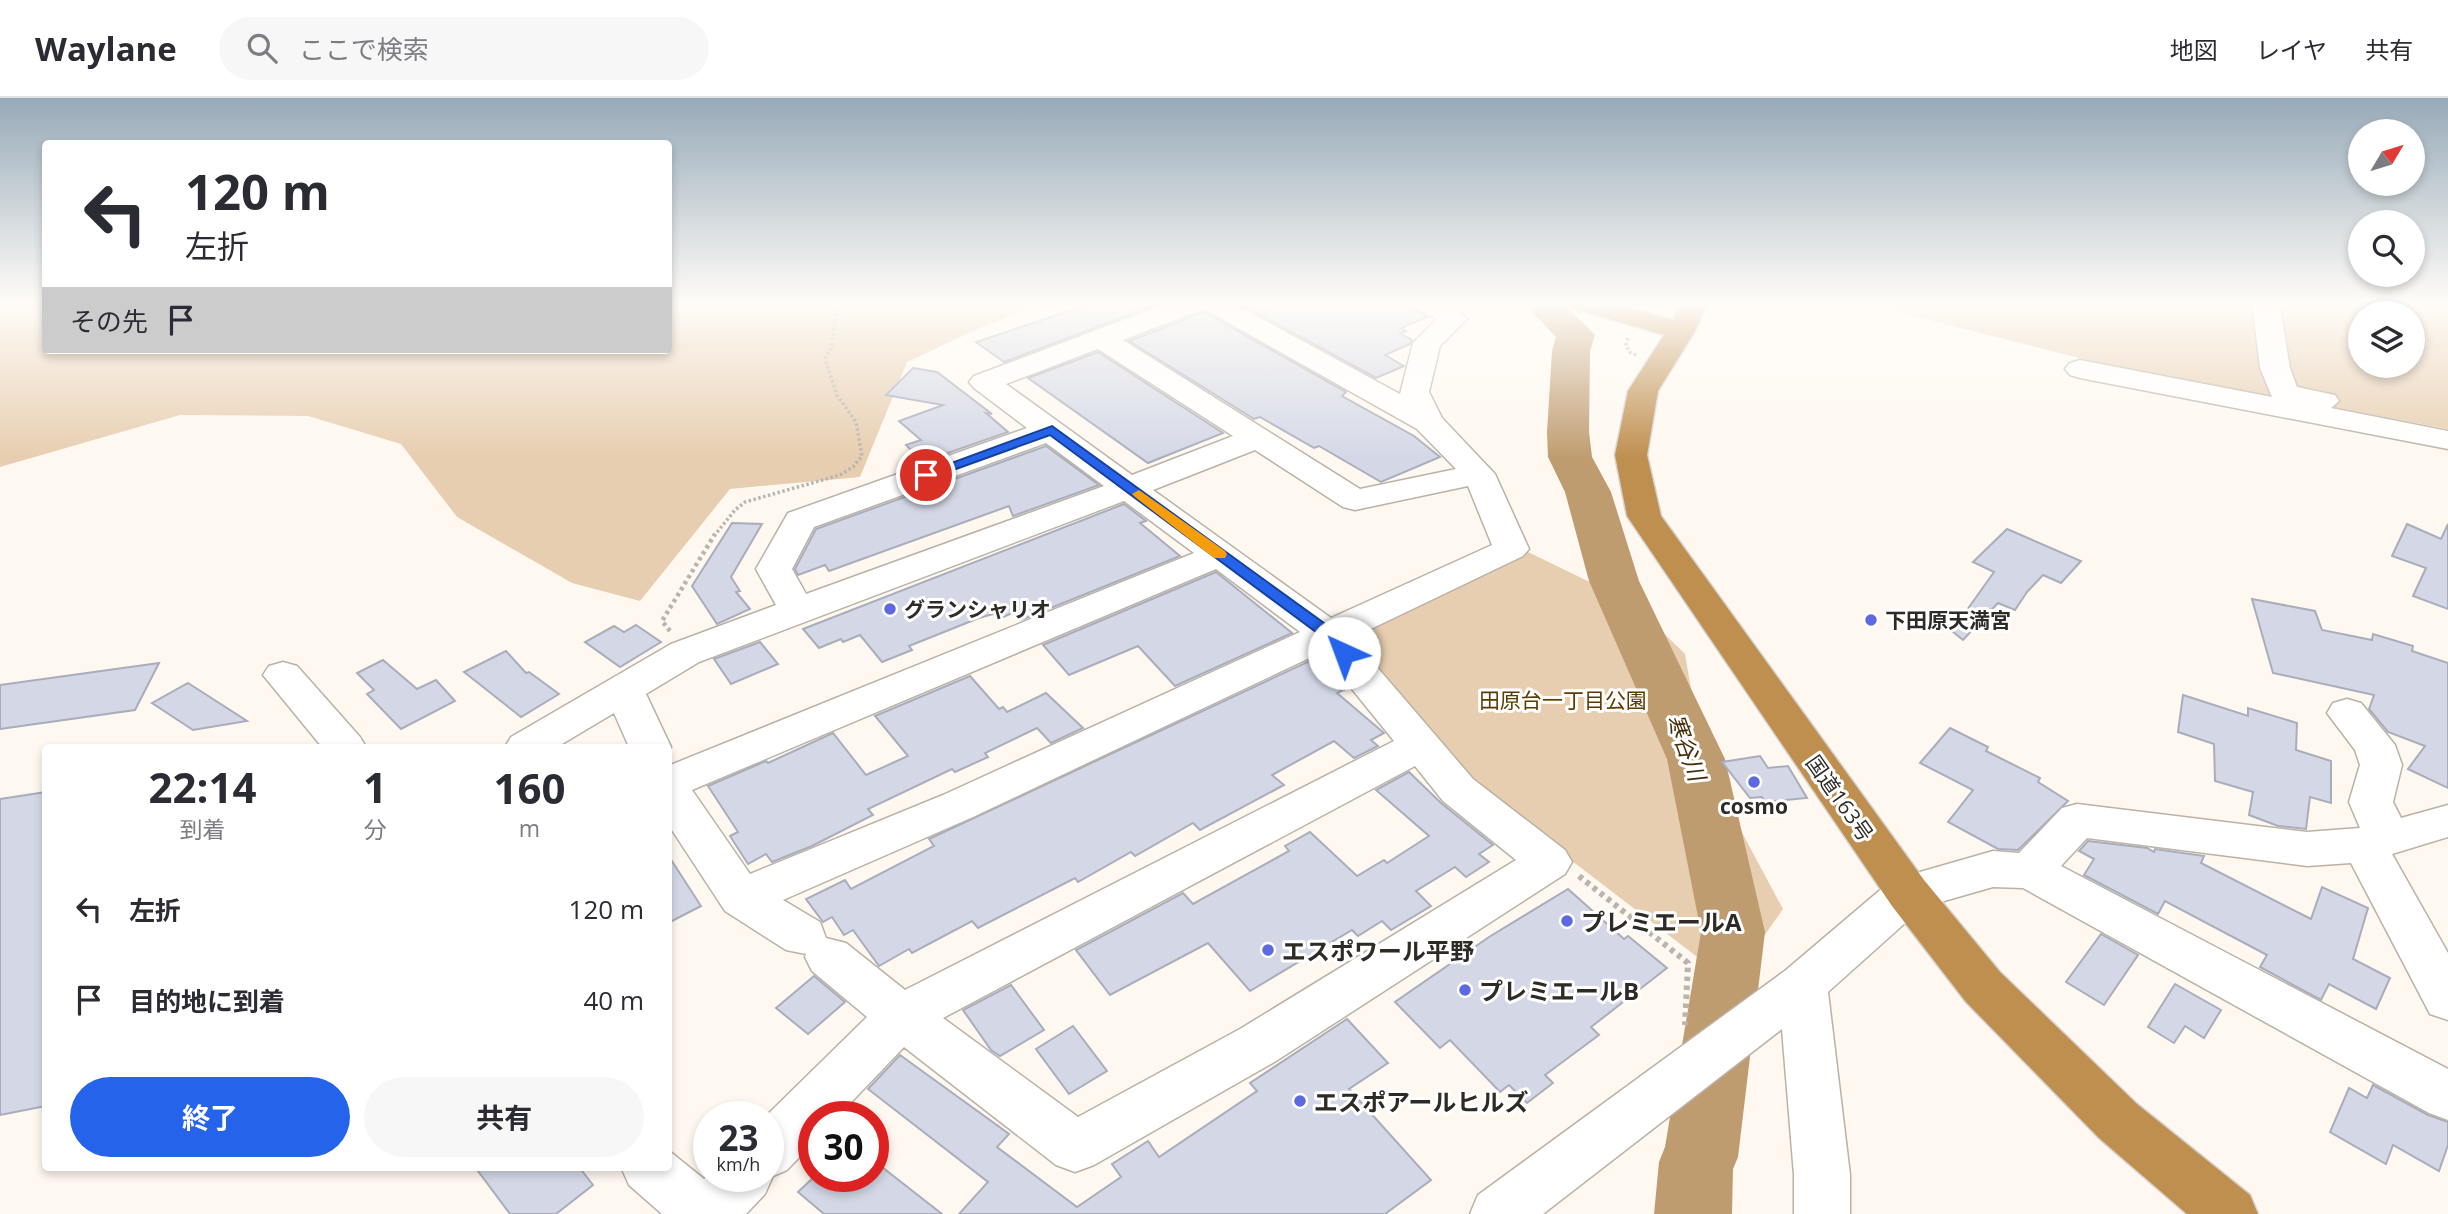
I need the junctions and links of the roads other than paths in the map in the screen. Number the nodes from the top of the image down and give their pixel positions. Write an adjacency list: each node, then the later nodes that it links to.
1 (1058, 354): 10 (street)
2 (1126, 354): 11 (street)
3 (1305, 354): 8 (street)
4 (1424, 354): 8 (street)
5 (1665, 354): 30 (highway, 国道163号)
6 (2272, 354): 9 (street)
7 (2080, 369): 12 (street)
8 (1428, 422): 13 (street)
9 (2448, 424)
10 (1052, 430): 14 (street); 16 (street)
11 (1257, 438): 13 (street); 14 (street)
12 (2448, 440)
13 (1479, 474): 17 (street)
14 (1129, 486): 15 (street); 16 (street)
15 (1220, 555): 17 (street); 25 (street)
16 (797, 610): 19 (street)
17 (1329, 635): 24 (street); 31 (street)
18 (283, 675): 21 (street)
19 (623, 688): 22 (street); 23 (street)
20 (2347, 713): 28 (street)
21 (342, 744)
22 (531, 744)
23 (649, 744)
24 (1419, 746): 34 (street); 34 (street)
25 (672, 781)
26 (672, 795): 31 (street)
27 (2448, 821): 28 (street)
28 (2378, 841): 29 (street); 33 (street)
29 (2030, 871): 30 (street); 35 (street)
30 (1908, 893): 32 (street); 42 (highway, 国道163号)
31 (741, 898): 34 (street)
32 (1803, 985): 40 (street); 41 (street)
33 (2448, 999)
34 (901, 1016): 36 (street)
35 (2448, 1096)
36 (784, 1136)
37 (653, 1171): 39 (street)
38 (729, 1192): 39 (street)
39 (706, 1214)
40 (1498, 1214)
41 (1822, 1214)
42 (2230, 1214)

